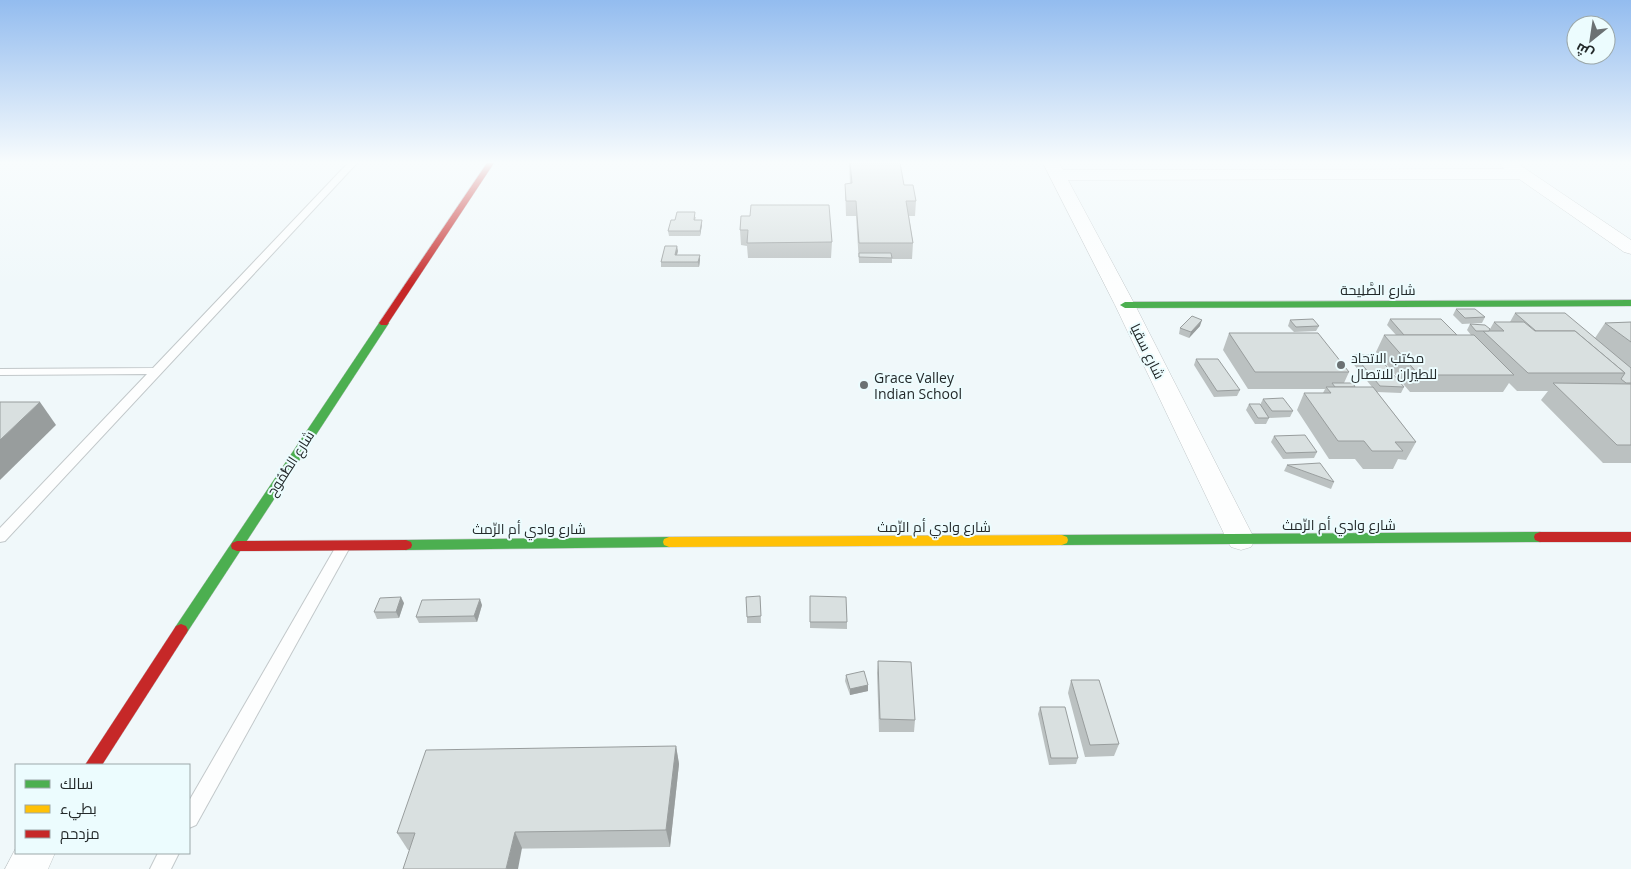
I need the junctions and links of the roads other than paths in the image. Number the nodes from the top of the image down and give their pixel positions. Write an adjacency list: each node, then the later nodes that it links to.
1 (315, 204): 8 (lane)
2 (464, 204): 13 (street, شارع الطُّمُوح)
3 (1072, 204): 7 (street, شارع سقيا)
4 (1566, 204): 5 (street)
5 (1631, 248)
6 (1631, 302): 7 (street, شارع الصَّلِيحة)
7 (1125, 305): 12 (street, شارع سقيا)
8 (156, 371): 9 (lane); 10 (lane)
9 (0, 372)
10 (0, 537)
11 (1631, 537): 12 (street, شارع وادِي أم الرِّمث)
12 (1241, 540): 14 (street, شارع وادِي أم الرِّمث)
13 (237, 546): 14 (street, شارع وادِي أم الرِّمث); 15 (street, شارع الطُّمُوح)
14 (343, 547): 16 (lane)
15 (94, 764)
16 (190, 816)
17 (35, 854): 19 (street)
18 (168, 854): 20 (lane)
19 (26, 869)
20 (160, 869)

